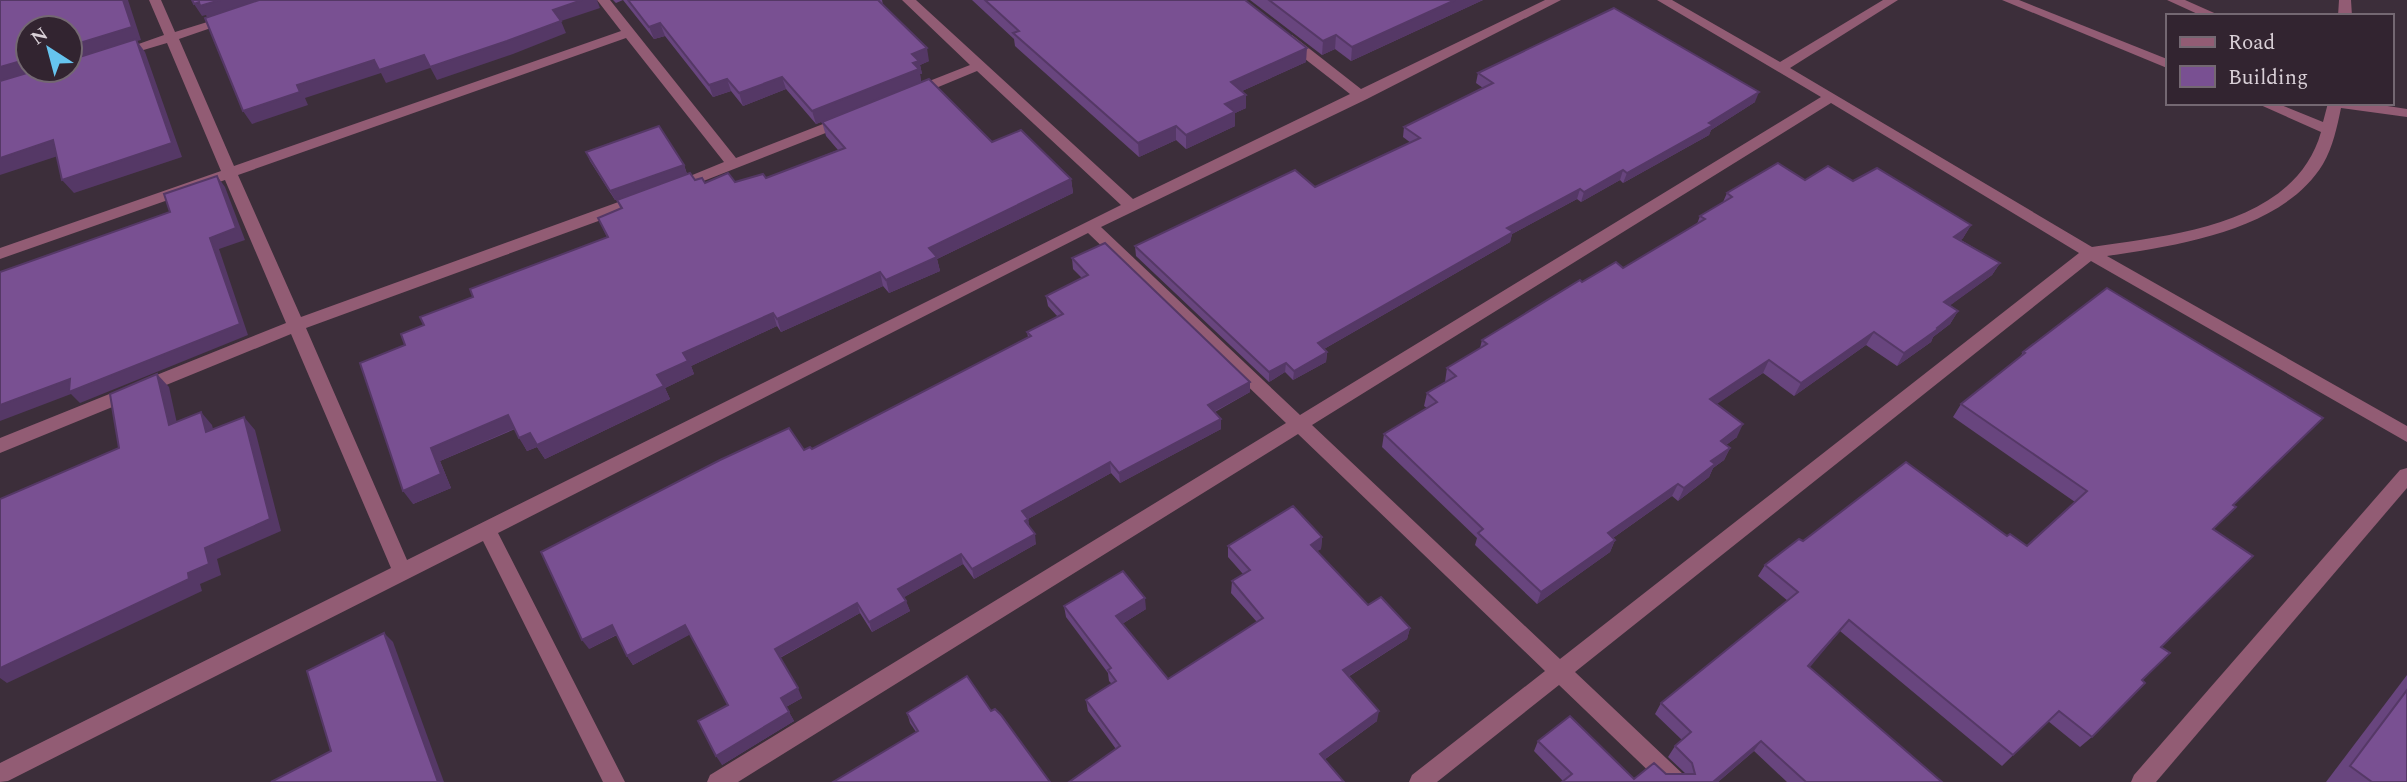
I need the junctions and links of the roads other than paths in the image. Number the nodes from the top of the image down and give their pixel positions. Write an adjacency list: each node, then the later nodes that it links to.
1 (155, 0): 13 (street)
2 (603, 0): 11 (street)
3 (908, 0): 16 (street)
4 (1555, 0): 18 (street)
5 (1663, 0): 17 (street)
6 (1892, 0): 17 (street)
7 (2008, 0): 15 (street)
8 (2173, 0): 9 (street)
9 (2210, 14)
10 (237, 17): 13 (street)
11 (630, 32): 27 (street); 28 (street)
12 (1279, 32): 18 (street)
13 (171, 37): 14 (street); 28 (street)
14 (108, 57)
15 (2166, 64)
16 (981, 65): 19 (street); 29 (street)
17 (1780, 68): 20 (street)
18 (1362, 96): 29 (street)
19 (903, 97)
20 (1831, 97): 31 (street); 34 (street)
21 (2268, 105): 26 (street)
22 (2335, 105): 26 (street)
23 (2349, 105): 25 (street)
24 (864, 113): 27 (street)
25 (2407, 113)
26 (2329, 130): 31 (street)
27 (734, 165): 33 (street)
28 (230, 172): 32 (street); 33 (street)
29 (1131, 206): 30 (street)
30 (1090, 226): 34 (street); 38 (street)
31 (2090, 253): 35 (street); 40 (street)
32 (0, 254)
33 (297, 325): 36 (street); 39 (street)
34 (1298, 424): 40 (street); 43 (street)
35 (2407, 435)
36 (0, 446)
37 (2407, 475): 46 (street)
38 (486, 528): 39 (street); 42 (street)
39 (402, 570): 41 (street)
40 (1559, 672): 44 (street); 45 (street)
41 (0, 774)
42 (614, 782)
43 (718, 782)
44 (1420, 782)
45 (1676, 782)
46 (2141, 782)

